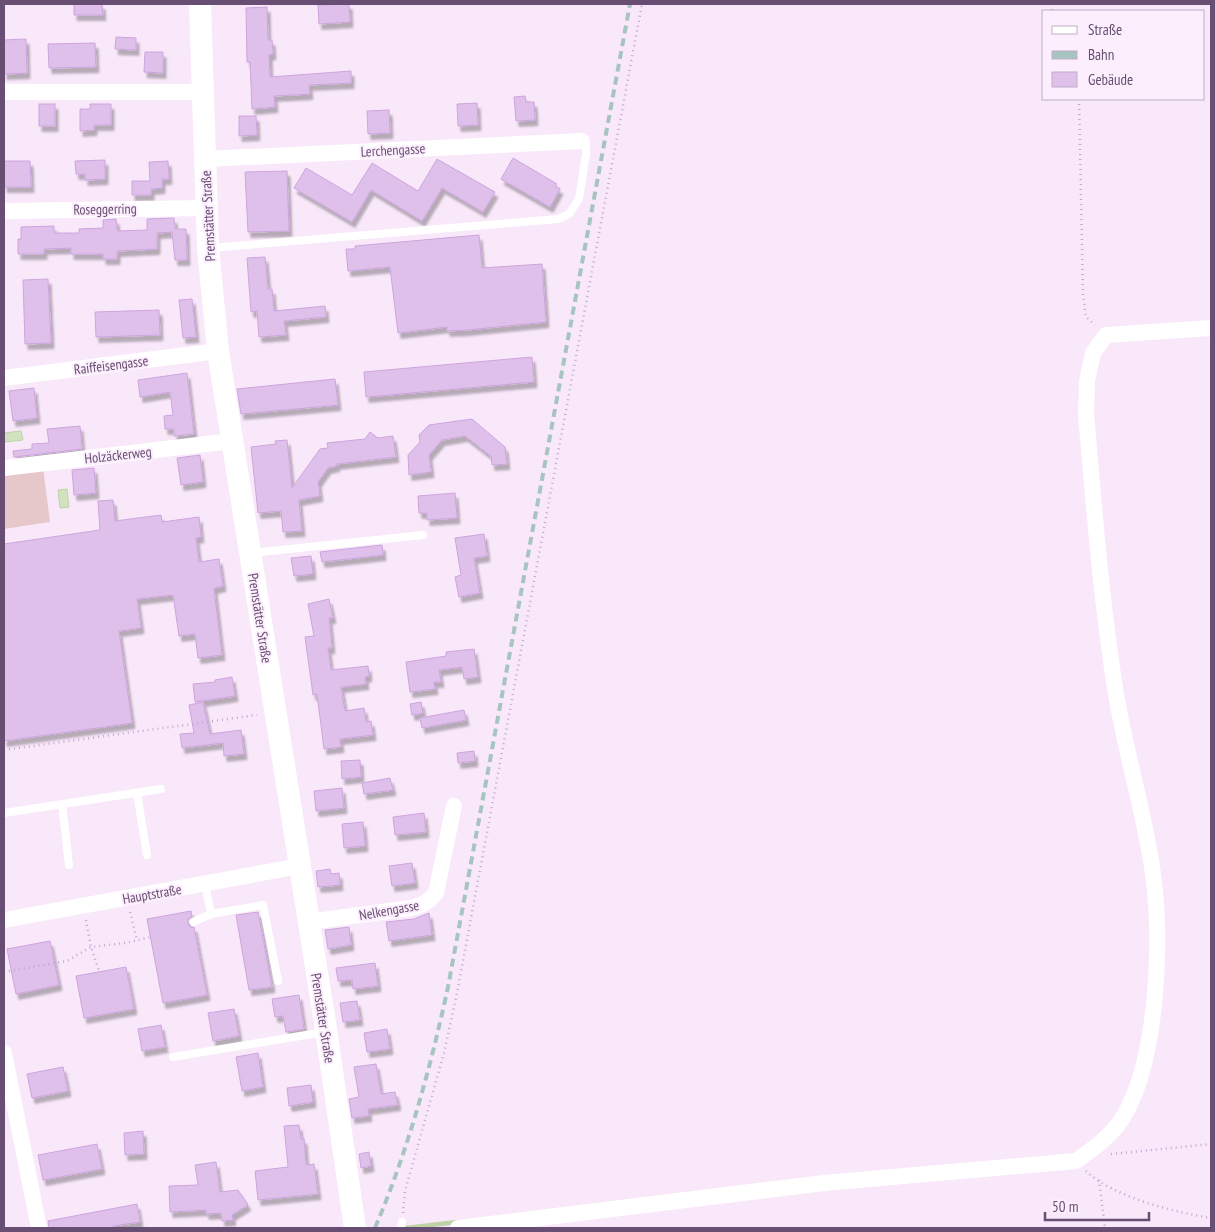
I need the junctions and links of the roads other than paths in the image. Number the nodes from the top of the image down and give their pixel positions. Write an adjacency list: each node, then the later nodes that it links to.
1 (200, 4): 3 (main road, Premstätter Straße)
2 (4, 92): 3 (street)
3 (203, 92): 5 (main road, Premstätter Straße)
4 (582, 141): 5 (street, Lerchengasse); 8 (lane)
5 (205, 159): 6 (main road, Premstätter Straße)
6 (207, 208): 7 (street, Roseggerring); 8 (main road, Premstätter Straße)
7 (4, 211)
8 (208, 248): 10 (main road, Premstätter Straße)
9 (1211, 328): 35 (street)
10 (218, 351): 11 (street, Raiffeisengasse); 12 (main road, Premstätter Straße)
11 (4, 378)
12 (232, 441): 13 (street, Holzäckerweg); 15 (main road, Premstätter Straße)
13 (4, 468)
14 (423, 535): 15 (lane)
15 (250, 553): 23 (main road, Premstätter Straße)
16 (161, 789): 17 (lane)
17 (137, 793): 18 (lane); 21 (lane)
18 (62, 804): 20 (lane); 22 (lane)
19 (454, 806): 28 (street, Nelkengasse)
20 (4, 814)
21 (147, 855)
22 (69, 865)
23 (300, 866): 24 (street, Hauptstraße); 28 (main road, Premstätter Straße)
24 (204, 884): 25 (lane); 26 (street, Hauptstraße)
25 (211, 914): 27 (lane); 29 (lane)
26 (4, 920)
27 (193, 922)
28 (308, 922): 30 (main road, Premstätter Straße)
29 (278, 981)
30 (326, 1031): 32 (lane); 34 (main road, Premstätter Straße)
31 (4, 1057): 33 (street)
32 (173, 1057)
33 (39, 1228)
34 (355, 1228)
35 (458, 1228)

